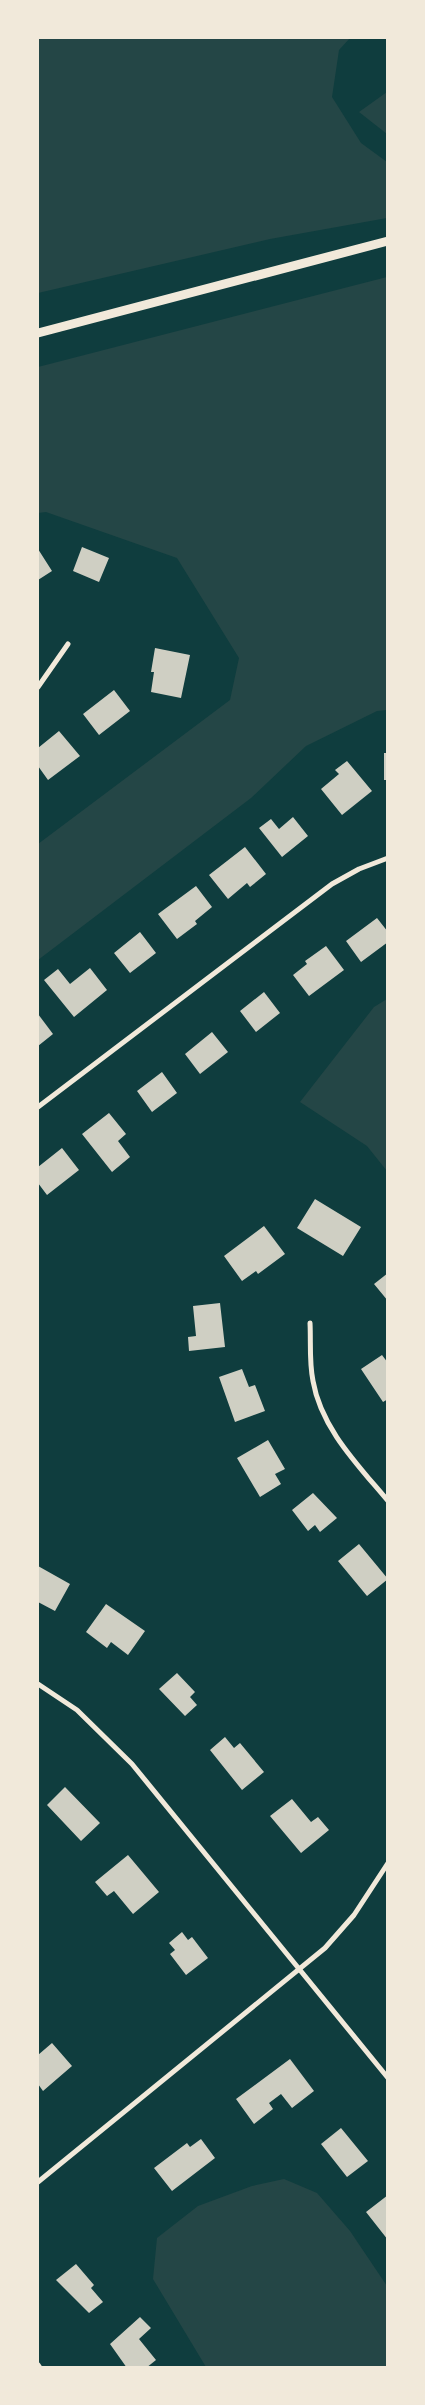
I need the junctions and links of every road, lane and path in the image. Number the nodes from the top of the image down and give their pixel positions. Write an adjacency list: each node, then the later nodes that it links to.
1 (388, 241): 2 (street)
2 (38, 333)
3 (68, 644): 4 (street)
4 (38, 687)
5 (388, 858): 6 (street)
6 (38, 1107)
7 (310, 1323): 8 (street)
8 (388, 1501)
9 (38, 1684): 11 (street)
10 (388, 1863): 11 (street)
11 (300, 1970): 12 (street); 13 (street)
12 (388, 2078)
13 (38, 2182)

